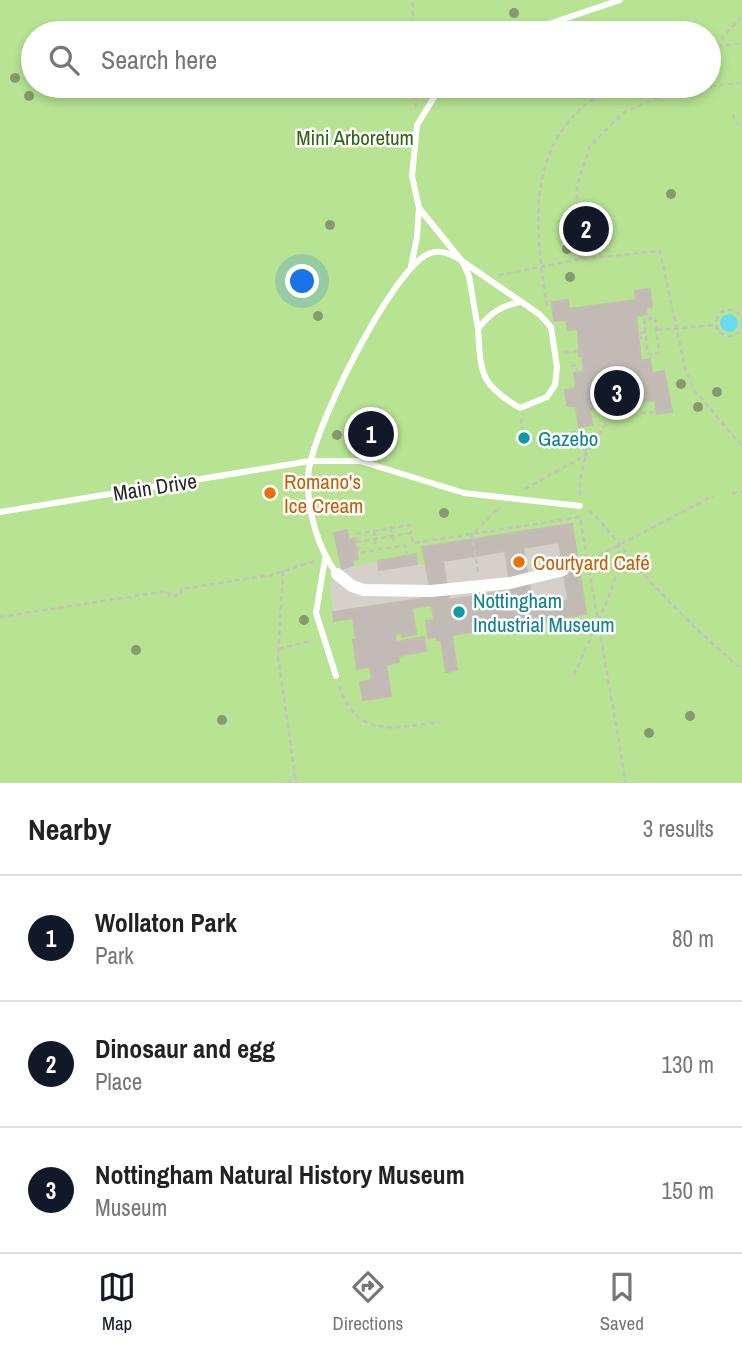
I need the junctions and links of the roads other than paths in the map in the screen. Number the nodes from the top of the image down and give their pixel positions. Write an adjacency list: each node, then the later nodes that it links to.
1 (621, 0): 2 (lane)
2 (558, 21)
3 (434, 98): 4 (lane)
4 (419, 208): 5 (lane); 6 (lane)
5 (463, 261): 6 (lane); 7 (lane); 8 (lane)
6 (411, 266): 9 (lane)
7 (520, 302): 8 (lane); 8 (lane)
8 (478, 329)
9 (310, 461): 10 (lane, Main Drive); 11 (lane, Main Drive); 12 (lane)
10 (580, 506)
11 (0, 512)
12 (326, 558): 14 (lane); 15 (lane)
13 (563, 569): 14 (street)
14 (337, 574)
15 (336, 676)

